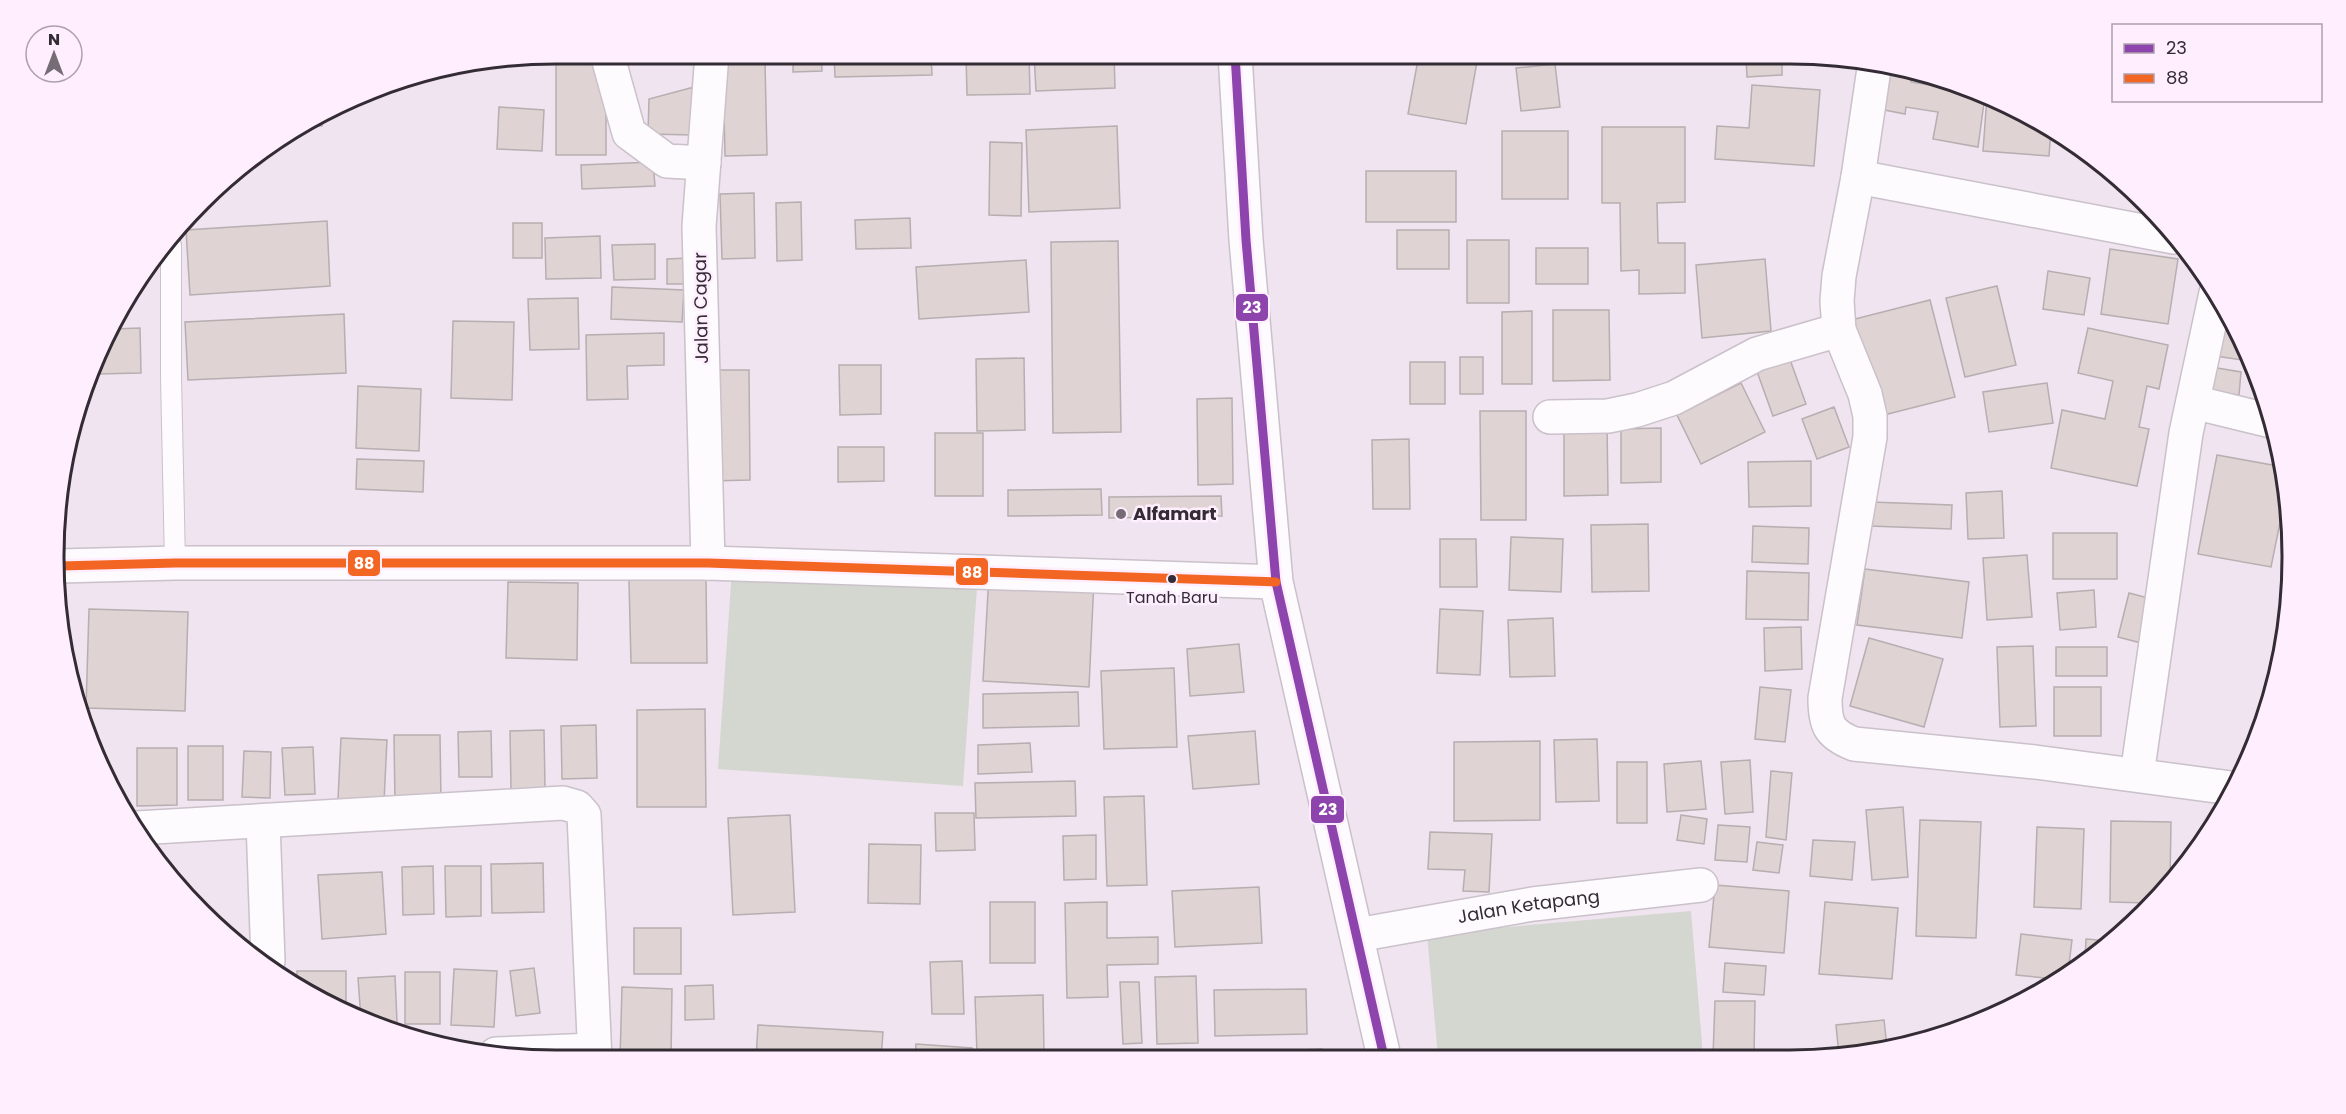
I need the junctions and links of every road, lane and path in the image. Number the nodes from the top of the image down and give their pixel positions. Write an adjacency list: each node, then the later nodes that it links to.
1 (610, 64): 5 (street)
2 (711, 64): 5 (street, Jalan Cagar)
3 (1236, 64): 17 (street)
4 (1873, 72): 6 (street)
5 (704, 163): 15 (street, Jalan Cagar)
6 (1858, 177): 7 (street); 10 (street)
7 (2161, 235)
8 (171, 251): 14 (lane)
9 (2213, 307): 11 (street)
10 (1839, 330): 12 (street); 18 (street)
11 (2193, 402): 13 (street); 18 (street)
12 (1550, 417)
13 (2261, 419)
14 (175, 563): 15 (street); 16 (street)
15 (708, 563): 17 (street)
16 (65, 566)
17 (1276, 582): 23 (street)
18 (2137, 776): 19 (street)
19 (2224, 787)
20 (263, 822): 21 (street); 24 (street); 25 (street)
21 (148, 831)
22 (1701, 885): 23 (street, Jalan Ketapang)
23 (1357, 935): 26 (street)
24 (268, 955)
25 (595, 1050)
26 (1382, 1050)

